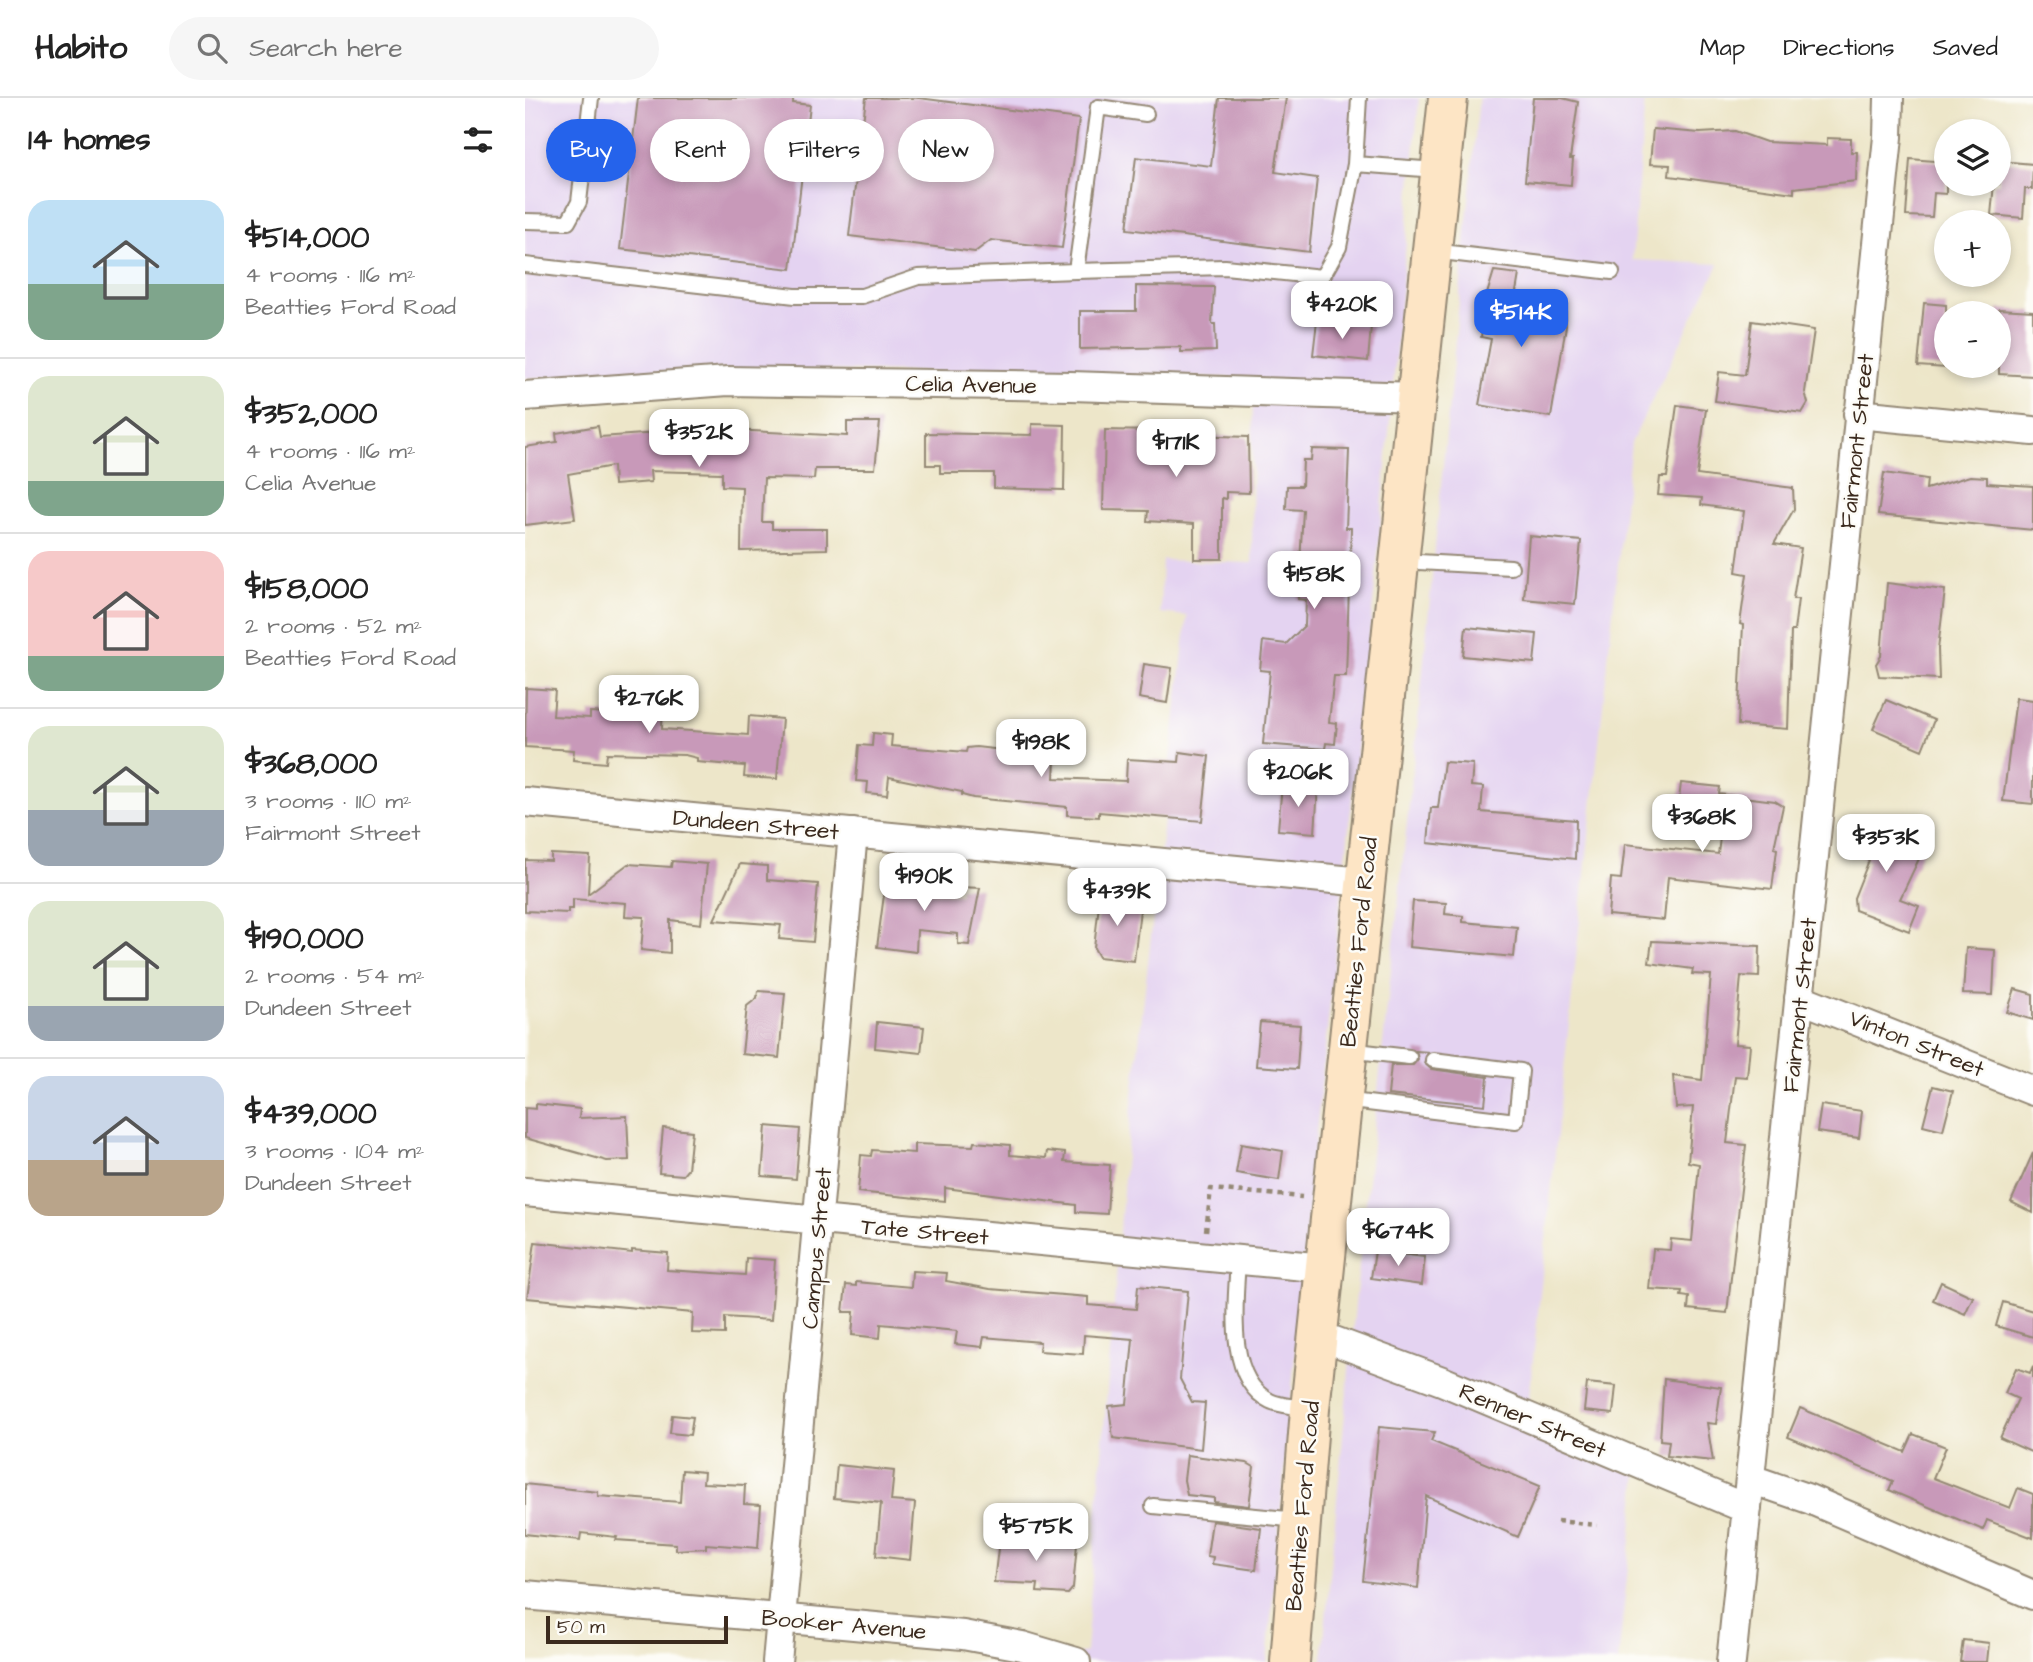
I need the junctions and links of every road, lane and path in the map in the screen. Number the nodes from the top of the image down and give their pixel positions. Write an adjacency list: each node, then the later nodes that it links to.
1 (591, 98): 8 (lane)
2 (1359, 98): 6 (lane)
3 (1448, 98): 7 (main road, Beatties Ford Road)
4 (1889, 98): 15 (street, Fairmont Street)
5 (1146, 114): 11 (lane)
6 (1355, 164): 7 (lane); 11 (lane)
7 (1440, 170): 9 (main road, Beatties Ford Road)
8 (525, 221)
9 (1432, 251): 12 (lane); 14 (main road, Beatties Ford Road)
10 (525, 265): 11 (lane)
11 (1076, 271)
12 (1612, 272)
13 (525, 396): 14 (street, Celia Avenue)
14 (1417, 397): 17 (main road, Beatties Ford Road)
15 (1858, 414): 16 (street); 22 (street, Fairmont Street)
16 (2033, 431)
17 (1399, 561): 18 (lane); 21 (main road, Beatties Ford Road)
18 (1511, 567)
19 (525, 802): 20 (street, Dundeen Street)
20 (853, 833): 21 (street, Dundeen Street); 30 (street, Campus Street)
21 (1364, 882): 23 (main road, Beatties Ford Road)
22 (1799, 998): 26 (street, Vinton Street); 36 (street, Fairmont Street)
23 (1347, 1050): 24 (lane); 27 (main road, Beatties Ford Road)
24 (1409, 1057)
25 (1433, 1060): 27 (lane)
26 (2033, 1091)
27 (1342, 1100): 33 (main road, Beatties Ford Road)
28 (525, 1192): 30 (street, Tate Street)
29 (1305, 1198): 31 (path)
30 (818, 1221): 32 (street, Tate Street); 44 (street, Campus Street)
31 (1206, 1236)
32 (1238, 1260): 33 (street, Tate Street); 35 (lane)
33 (1325, 1268): 34 (main road, Beatties Ford Road)
34 (1318, 1335): 35 (main road, Beatties Ford Road); 38 (street, Renner Street)
35 (1310, 1409): 39 (main road, Beatties Ford Road)
36 (1751, 1479): 38 (street, Fairmont Street); 43 (street)
37 (1153, 1506): 39 (lane)
38 (1747, 1509): 48 (street, Fairmont Street)
39 (1301, 1520): 47 (main road, Beatties Ford Road)
40 (1557, 1521): 41 (path)
41 (1597, 1525)
42 (525, 1595): 44 (street, Booker Avenue)
43 (2033, 1595)
44 (782, 1617): 45 (street, Campus Street); 46 (street, Booker Avenue)
45 (777, 1662)
46 (1076, 1662)
47 (1290, 1662)
48 (1731, 1662)

